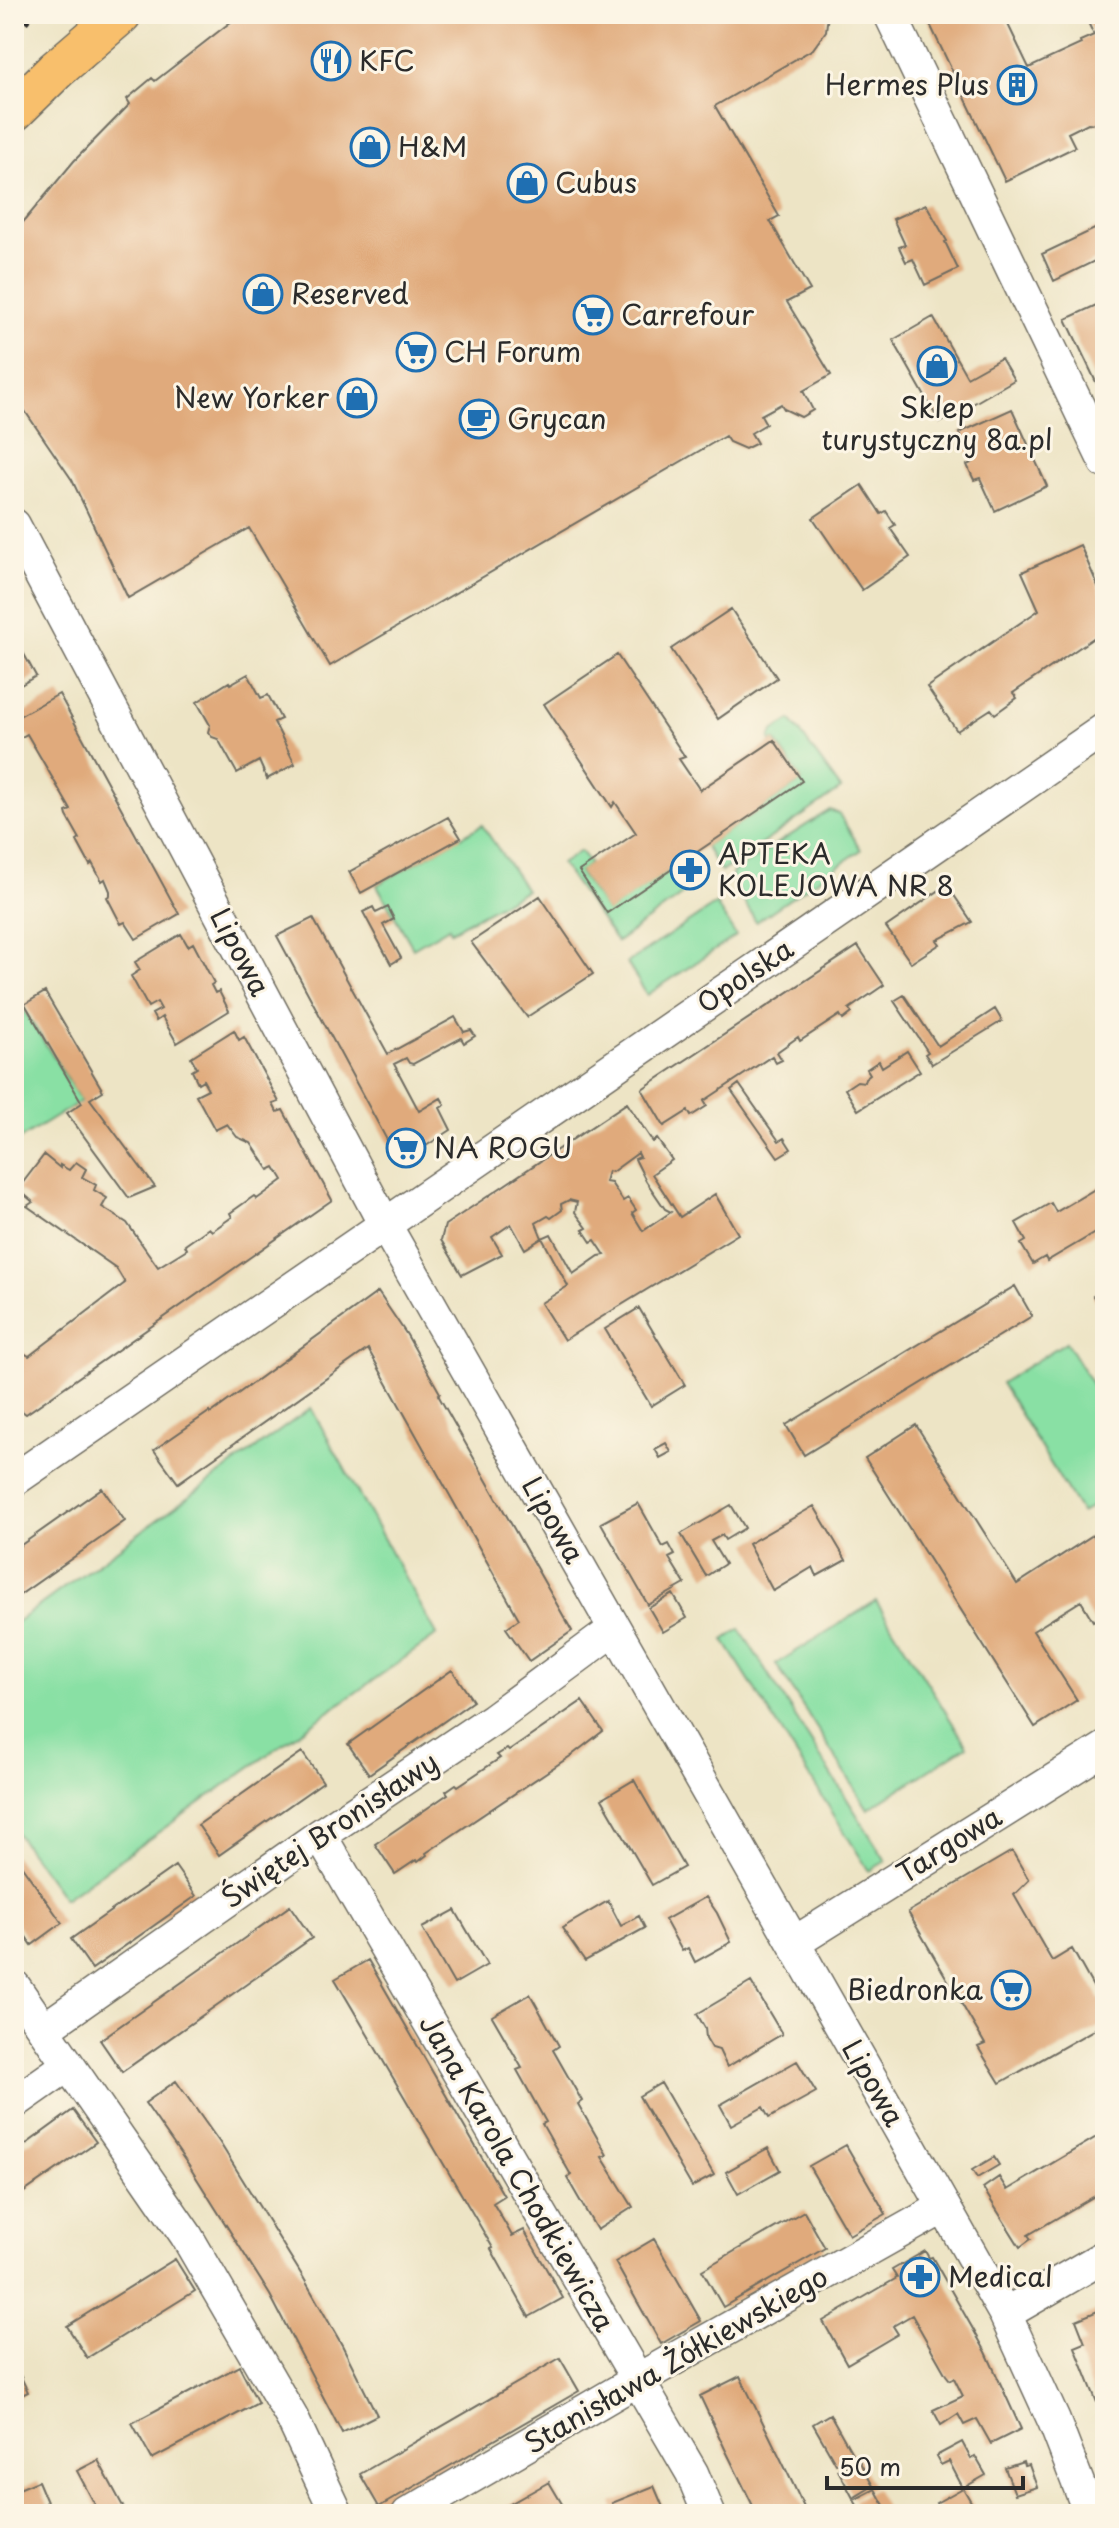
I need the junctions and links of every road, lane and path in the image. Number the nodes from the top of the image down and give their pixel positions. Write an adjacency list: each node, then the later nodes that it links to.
1 (121, 14): 3 (main road)
2 (890, 14): 4 (street)
3 (14, 111)
4 (1105, 462)
5 (14, 525): 7 (street, Lipowa)
6 (1105, 729): 7 (street, Opolska)
7 (385, 1225): 8 (street, Opolska); 9 (street, Lipowa)
8 (14, 1480)
9 (615, 1629): 11 (street, Świętej Bronisławy); 12 (street, Lipowa)
10 (1105, 1748): 12 (street, Targowa)
11 (320, 1835): 14 (street, Świętej Bronisławy); 20 (street, Jana Karola Chodkiewicza)
12 (794, 1943): 17 (street, Lipowa)
13 (14, 1986): 14 (street)
14 (44, 2029): 15 (street)
15 (68, 2065): 16 (street); 21 (street)
16 (14, 2103)
17 (944, 2207): 19 (street, Lipowa); 20 (street, Stanisława Żółkiewskiego)
18 (1105, 2256): 19 (street)
19 (1005, 2314): 24 (street, Lipowa)
20 (637, 2382): 22 (street, Stanisława Żółkiewskiego); 23 (street, Jana Karola Chodkiewicza)
21 (337, 2514)
22 (408, 2514)
23 (709, 2514)
24 (1090, 2514)

